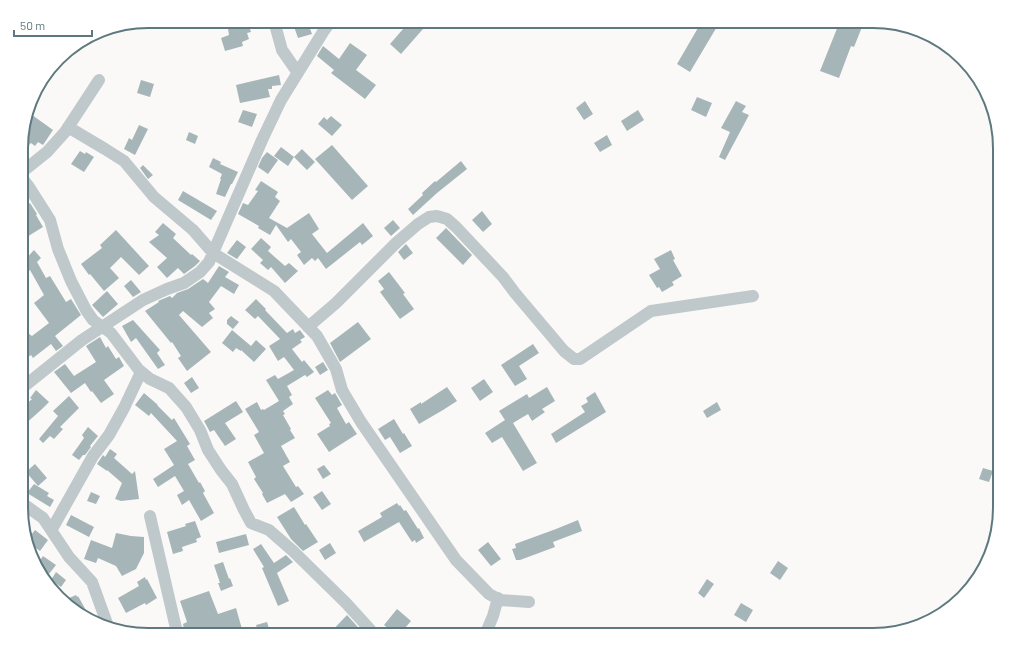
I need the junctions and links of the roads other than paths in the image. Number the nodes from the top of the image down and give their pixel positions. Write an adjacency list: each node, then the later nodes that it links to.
1 (276, 28): 3 (street)
2 (326, 28): 3 (street)
3 (298, 73): 8 (street)
4 (100, 80): 5 (street)
5 (68, 127): 6 (street); 8 (street)
6 (28, 167)
7 (28, 186): 10 (street)
8 (213, 253): 10 (street); 11 (street)
9 (753, 296): 11 (street)
10 (103, 327): 12 (street); 13 (street)
11 (308, 327): 17 (street)
12 (141, 372): 16 (street); 21 (street)
13 (28, 383)
14 (28, 507): 16 (street)
15 (150, 516): 20 (street)
16 (52, 529): 19 (street)
17 (498, 598): 18 (street); 22 (street)
18 (529, 602)
19 (105, 620)
20 (176, 628)
21 (369, 628)
22 (488, 628)

